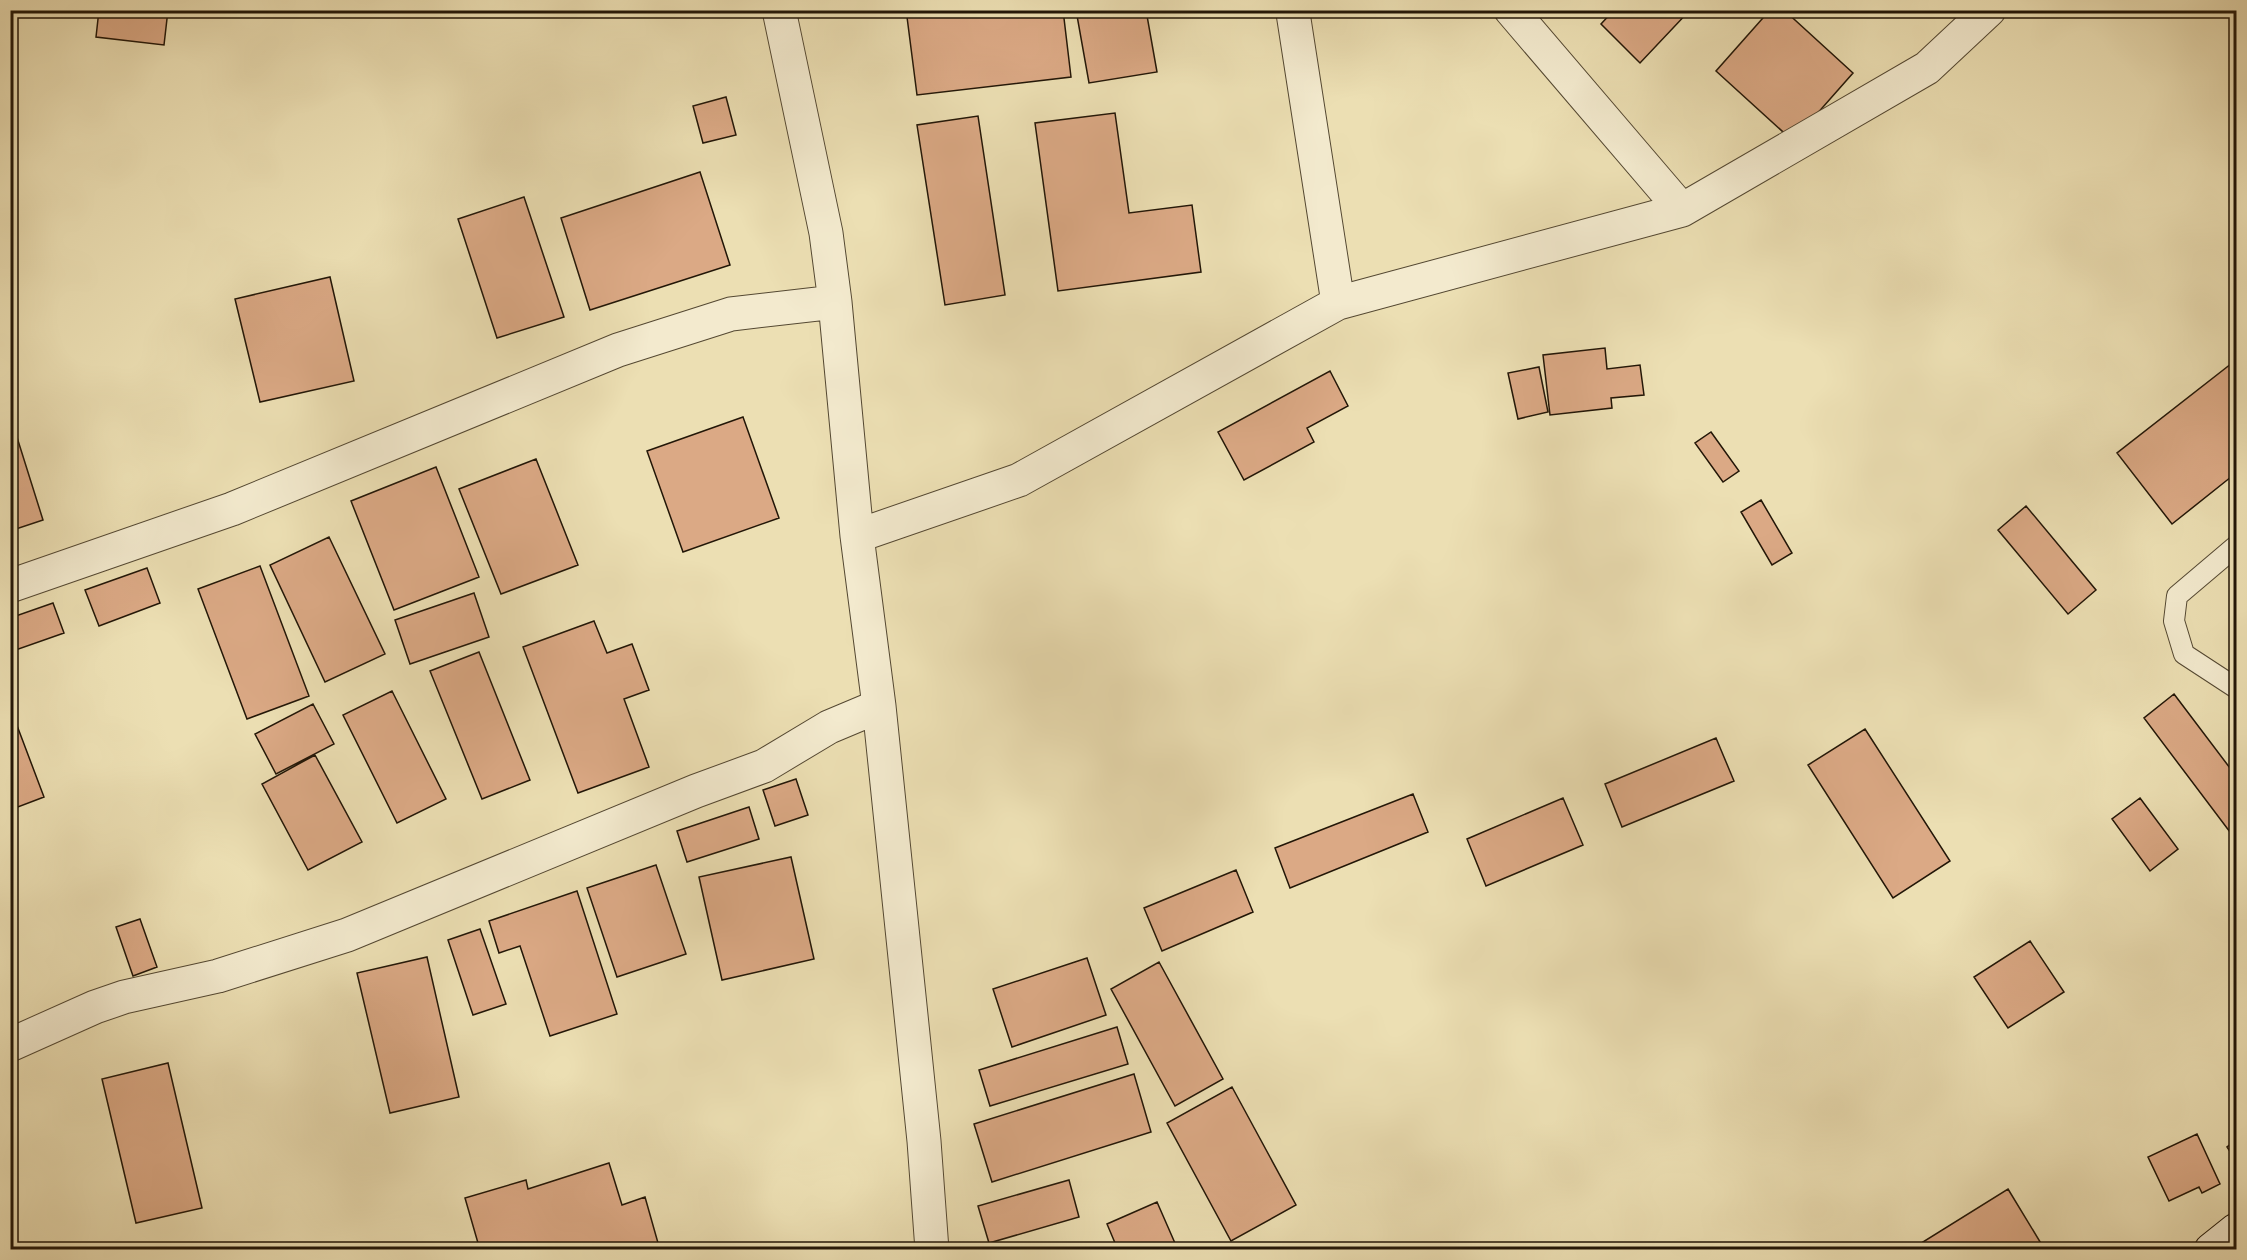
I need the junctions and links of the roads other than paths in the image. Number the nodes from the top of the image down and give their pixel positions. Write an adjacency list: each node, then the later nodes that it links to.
1 (779, 10): 6 (street)
2 (1511, 10): 5 (street)
3 (1989, 10): 5 (street)
4 (1293, 13): 7 (street)
5 (1682, 210): 7 (street)
6 (835, 302): 8 (street); 10 (street)
7 (1338, 303): 8 (street)
8 (857, 536): 12 (street)
9 (2236, 546): 11 (lane)
10 (10, 586)
11 (2236, 688)
12 (879, 706): 13 (street); 15 (street)
13 (10, 1044)
14 (2236, 1230): 16 (street)
15 (932, 1250)
16 (2211, 1250)

